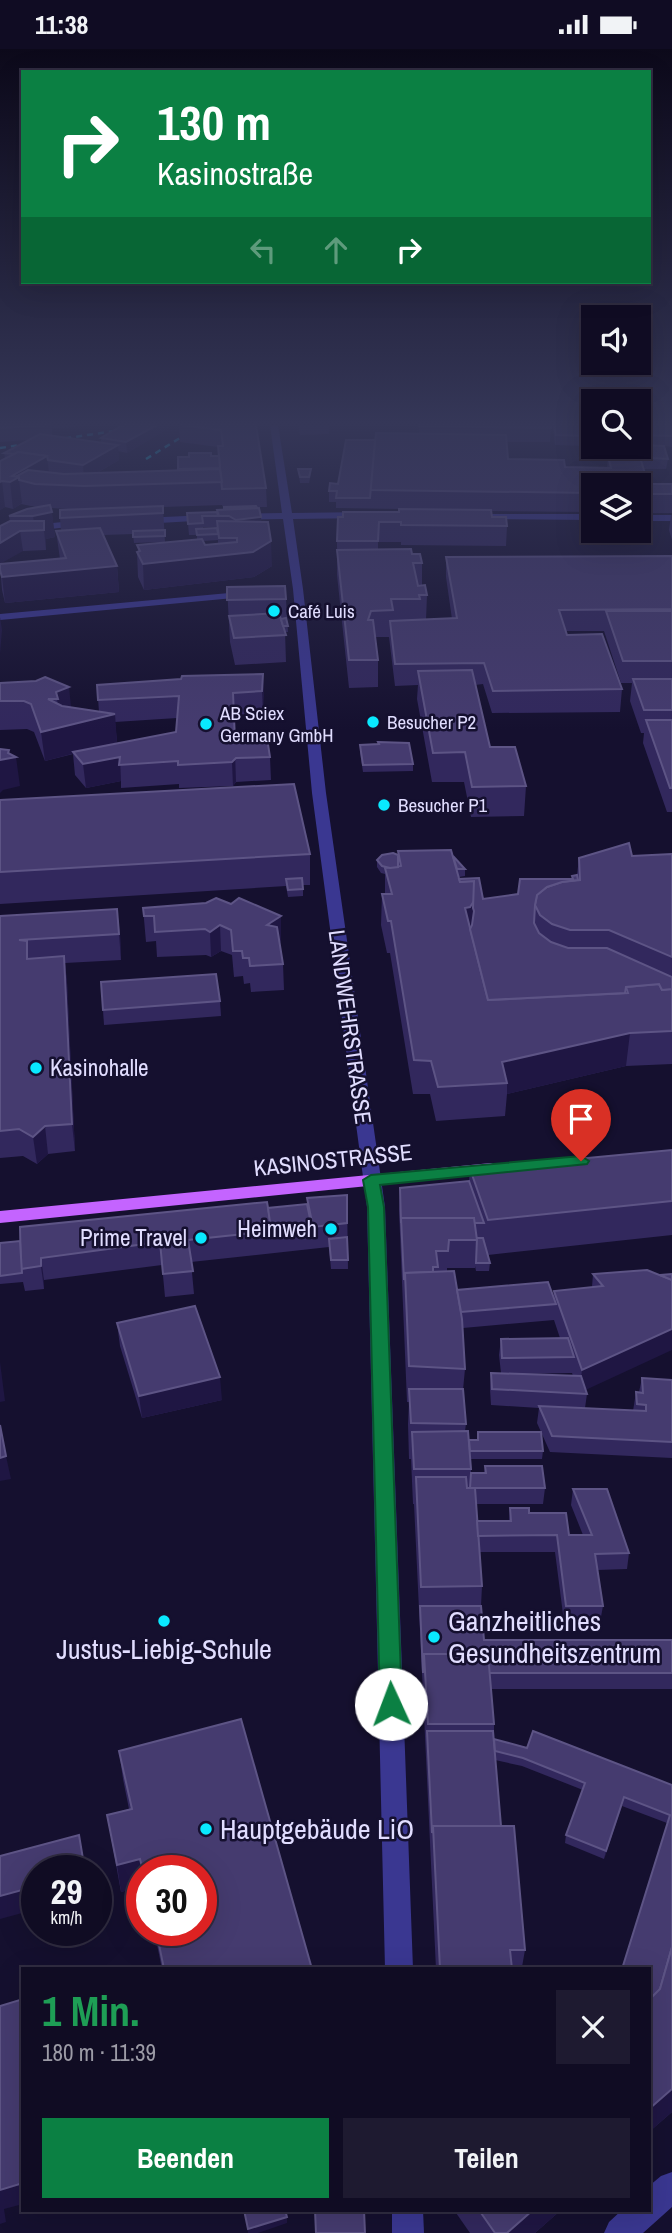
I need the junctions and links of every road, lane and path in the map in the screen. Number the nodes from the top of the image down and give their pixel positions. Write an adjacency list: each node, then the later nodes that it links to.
1 (35, 527): 3 (street)
2 (287, 527): 7 (street, LANDWEHRSTRASSE)
3 (0, 539)
4 (258, 593): 5 (street)
5 (0, 617)
6 (514, 1167): 7 (main road, KASINOSTRASSE)
7 (371, 1180): 8 (main road, KASINOSTRASSE); 9 (street, LANDWEHRSTRASSE)
8 (0, 1217)
9 (399, 1967)
10 (672, 2187): 11 (street)
11 (651, 2205)
12 (407, 2212): 14 (street)
13 (644, 2212): 15 (street)
14 (408, 2233)
15 (620, 2233)

